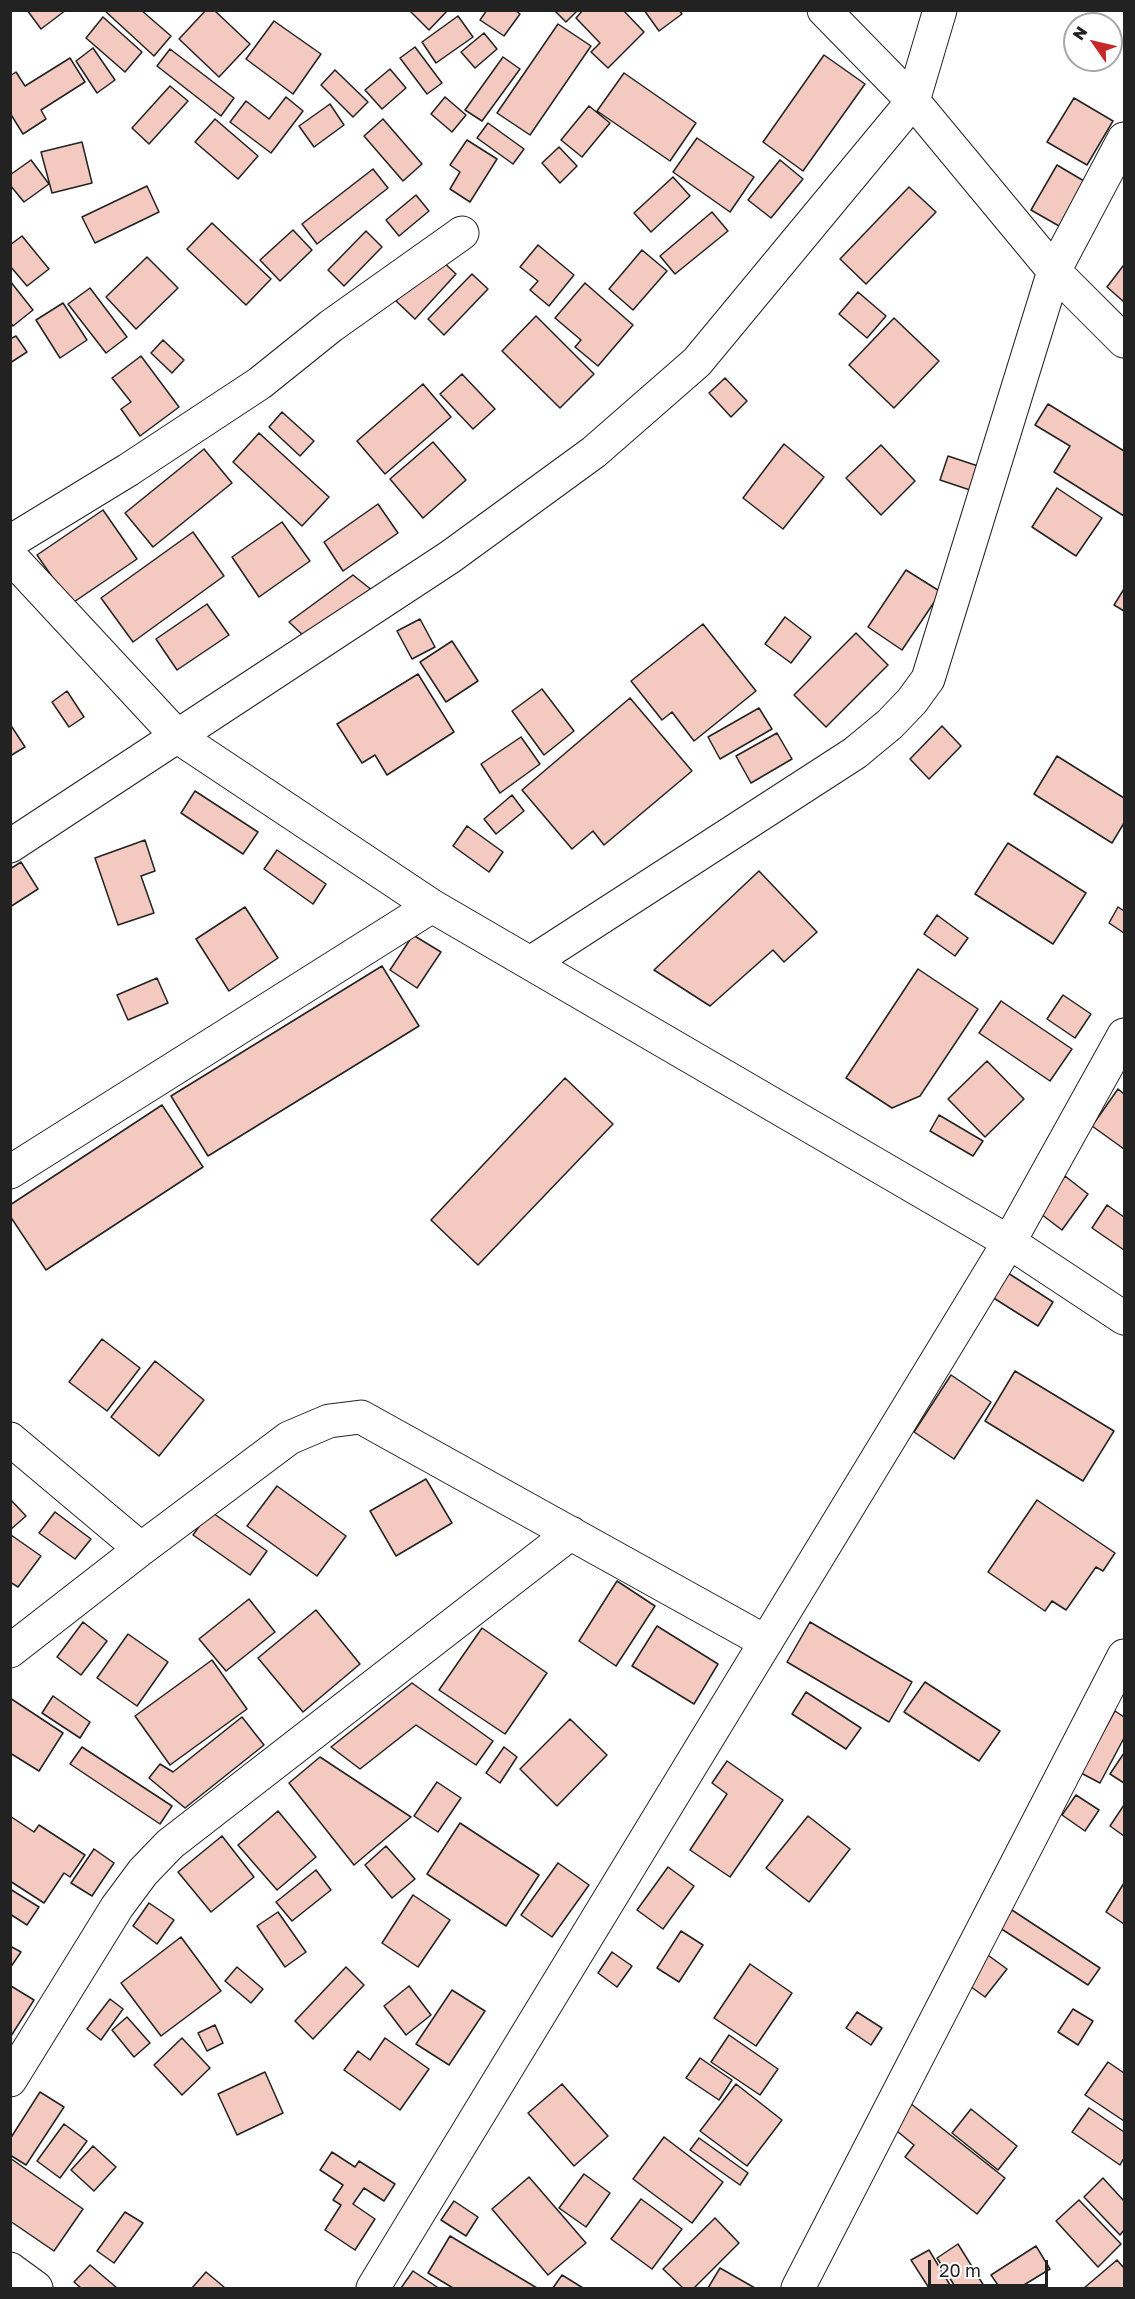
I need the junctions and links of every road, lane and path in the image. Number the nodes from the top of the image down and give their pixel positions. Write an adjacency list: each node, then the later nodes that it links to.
1 (824, 10): 3 (street)
2 (940, 10): 3 (street)
3 (913, 101): 6 (street); 10 (street)
4 (1125, 139): 6 (street)
5 (462, 233): 8 (street)
6 (1054, 271): 7 (street); 13 (street)
7 (1125, 342)
8 (10, 542)
9 (10, 556): 10 (street)
10 (178, 737): 11 (street); 12 (street)
11 (10, 846)
12 (432, 906): 13 (street); 15 (street)
13 (532, 962): 16 (street)
14 (1125, 1035): 16 (street)
15 (10, 1172)
16 (1009, 1242): 17 (street); 21 (street)
17 (1125, 1318)
18 (10, 1438): 20 (street)
19 (571, 1533): 20 (street); 21 (street); 24 (street)
20 (141, 1549): 22 (street)
21 (766, 1642): 27 (street)
22 (10, 1651)
23 (1125, 1656): 28 (street)
24 (10, 2080)
25 (10, 2269): 26 (street)
26 (36, 2289)
27 (374, 2289)
28 (798, 2289)

